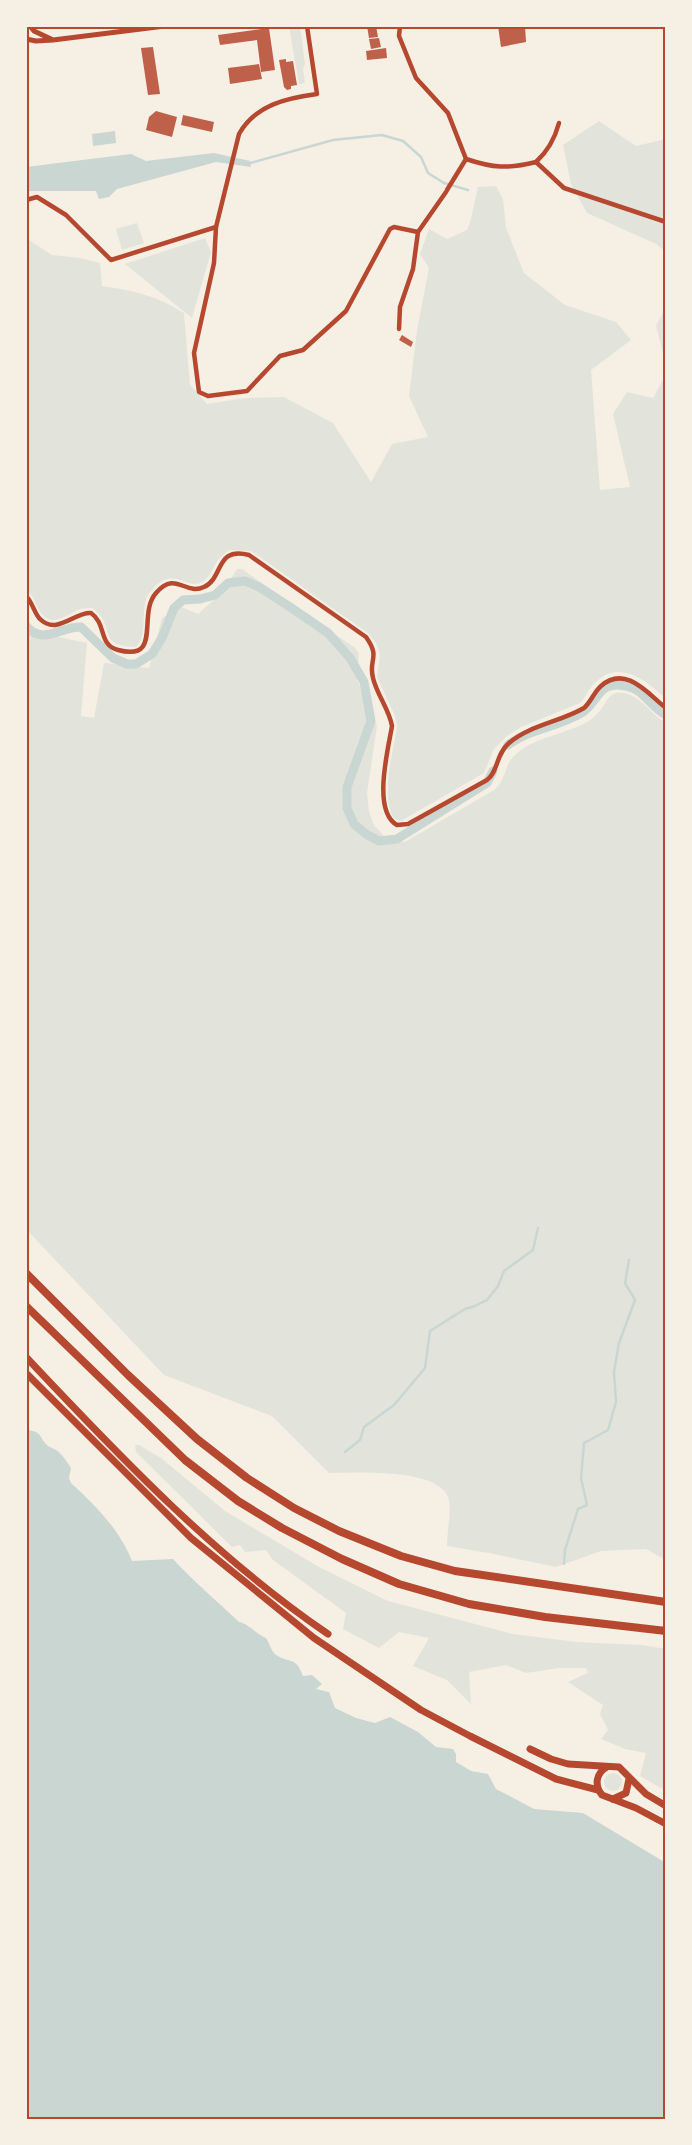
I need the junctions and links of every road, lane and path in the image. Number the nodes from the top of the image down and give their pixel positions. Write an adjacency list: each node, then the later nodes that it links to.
1 (30, 26): 6 (street)
2 (165, 26): 6 (street)
3 (307, 26): 12 (street)
4 (400, 26): 8 (street)
5 (26, 39): 6 (street)
6 (53, 40)
7 (559, 123): 9 (street)
8 (466, 159): 9 (street); 13 (street)
9 (536, 162): 11 (street)
10 (26, 200): 12 (street)
11 (666, 222)
12 (216, 227): 13 (street)
13 (418, 232): 14 (street)
14 (399, 330)
15 (26, 596): 16 (street)
16 (666, 708)
17 (26, 1273): 21 (highway)
18 (26, 1306): 22 (highway)
19 (26, 1357): 23 (main road)
20 (26, 1373): 27 (main road)
21 (666, 1602)
22 (666, 1631)
23 (328, 1634)
24 (530, 1749): 25 (main road)
25 (608, 1767): 26 (main road); 27 (main road)
26 (629, 1779): 28 (main road); 29 (main road)
27 (598, 1790): 28 (main road)
28 (613, 1799): 30 (main road)
29 (666, 1806)
30 (666, 1824)

